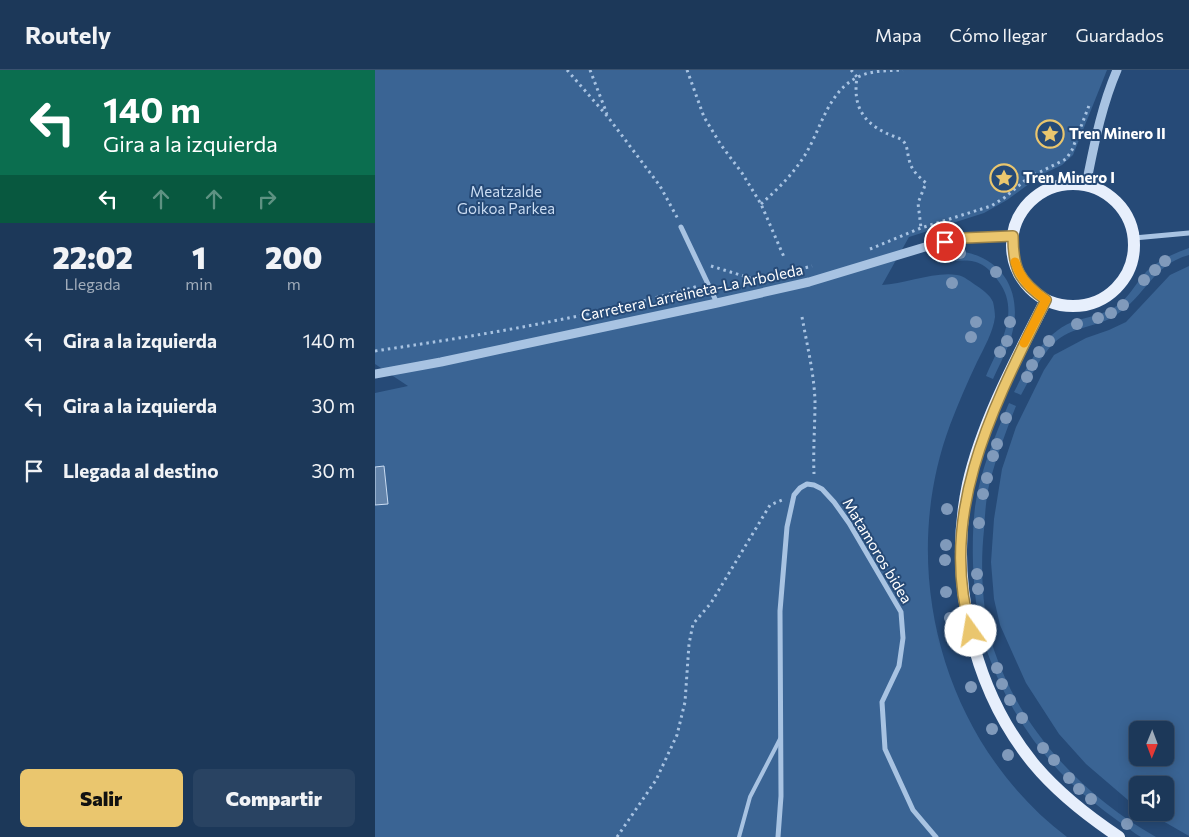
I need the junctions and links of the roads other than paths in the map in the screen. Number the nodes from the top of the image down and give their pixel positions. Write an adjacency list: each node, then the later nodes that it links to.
1 (1117, 70): 2 (street)
2 (1086, 185): 5 (main road); 6 (main road)
3 (681, 227): 8 (street)
4 (1189, 233): 6 (street)
5 (1013, 236): 7 (main road); 8 (street, Carretera Larreineta-La Arboleda)
6 (1134, 238): 7 (main road)
7 (1046, 300): 14 (main road)
8 (717, 304): 9 (street, Carretera Larreineta-La Arboleda)
9 (375, 374)
10 (781, 737): 11 (lane); 12 (street); 13 (street, Matamoros bidea)
11 (739, 837)
12 (778, 837)
13 (936, 837)
14 (1119, 837)

